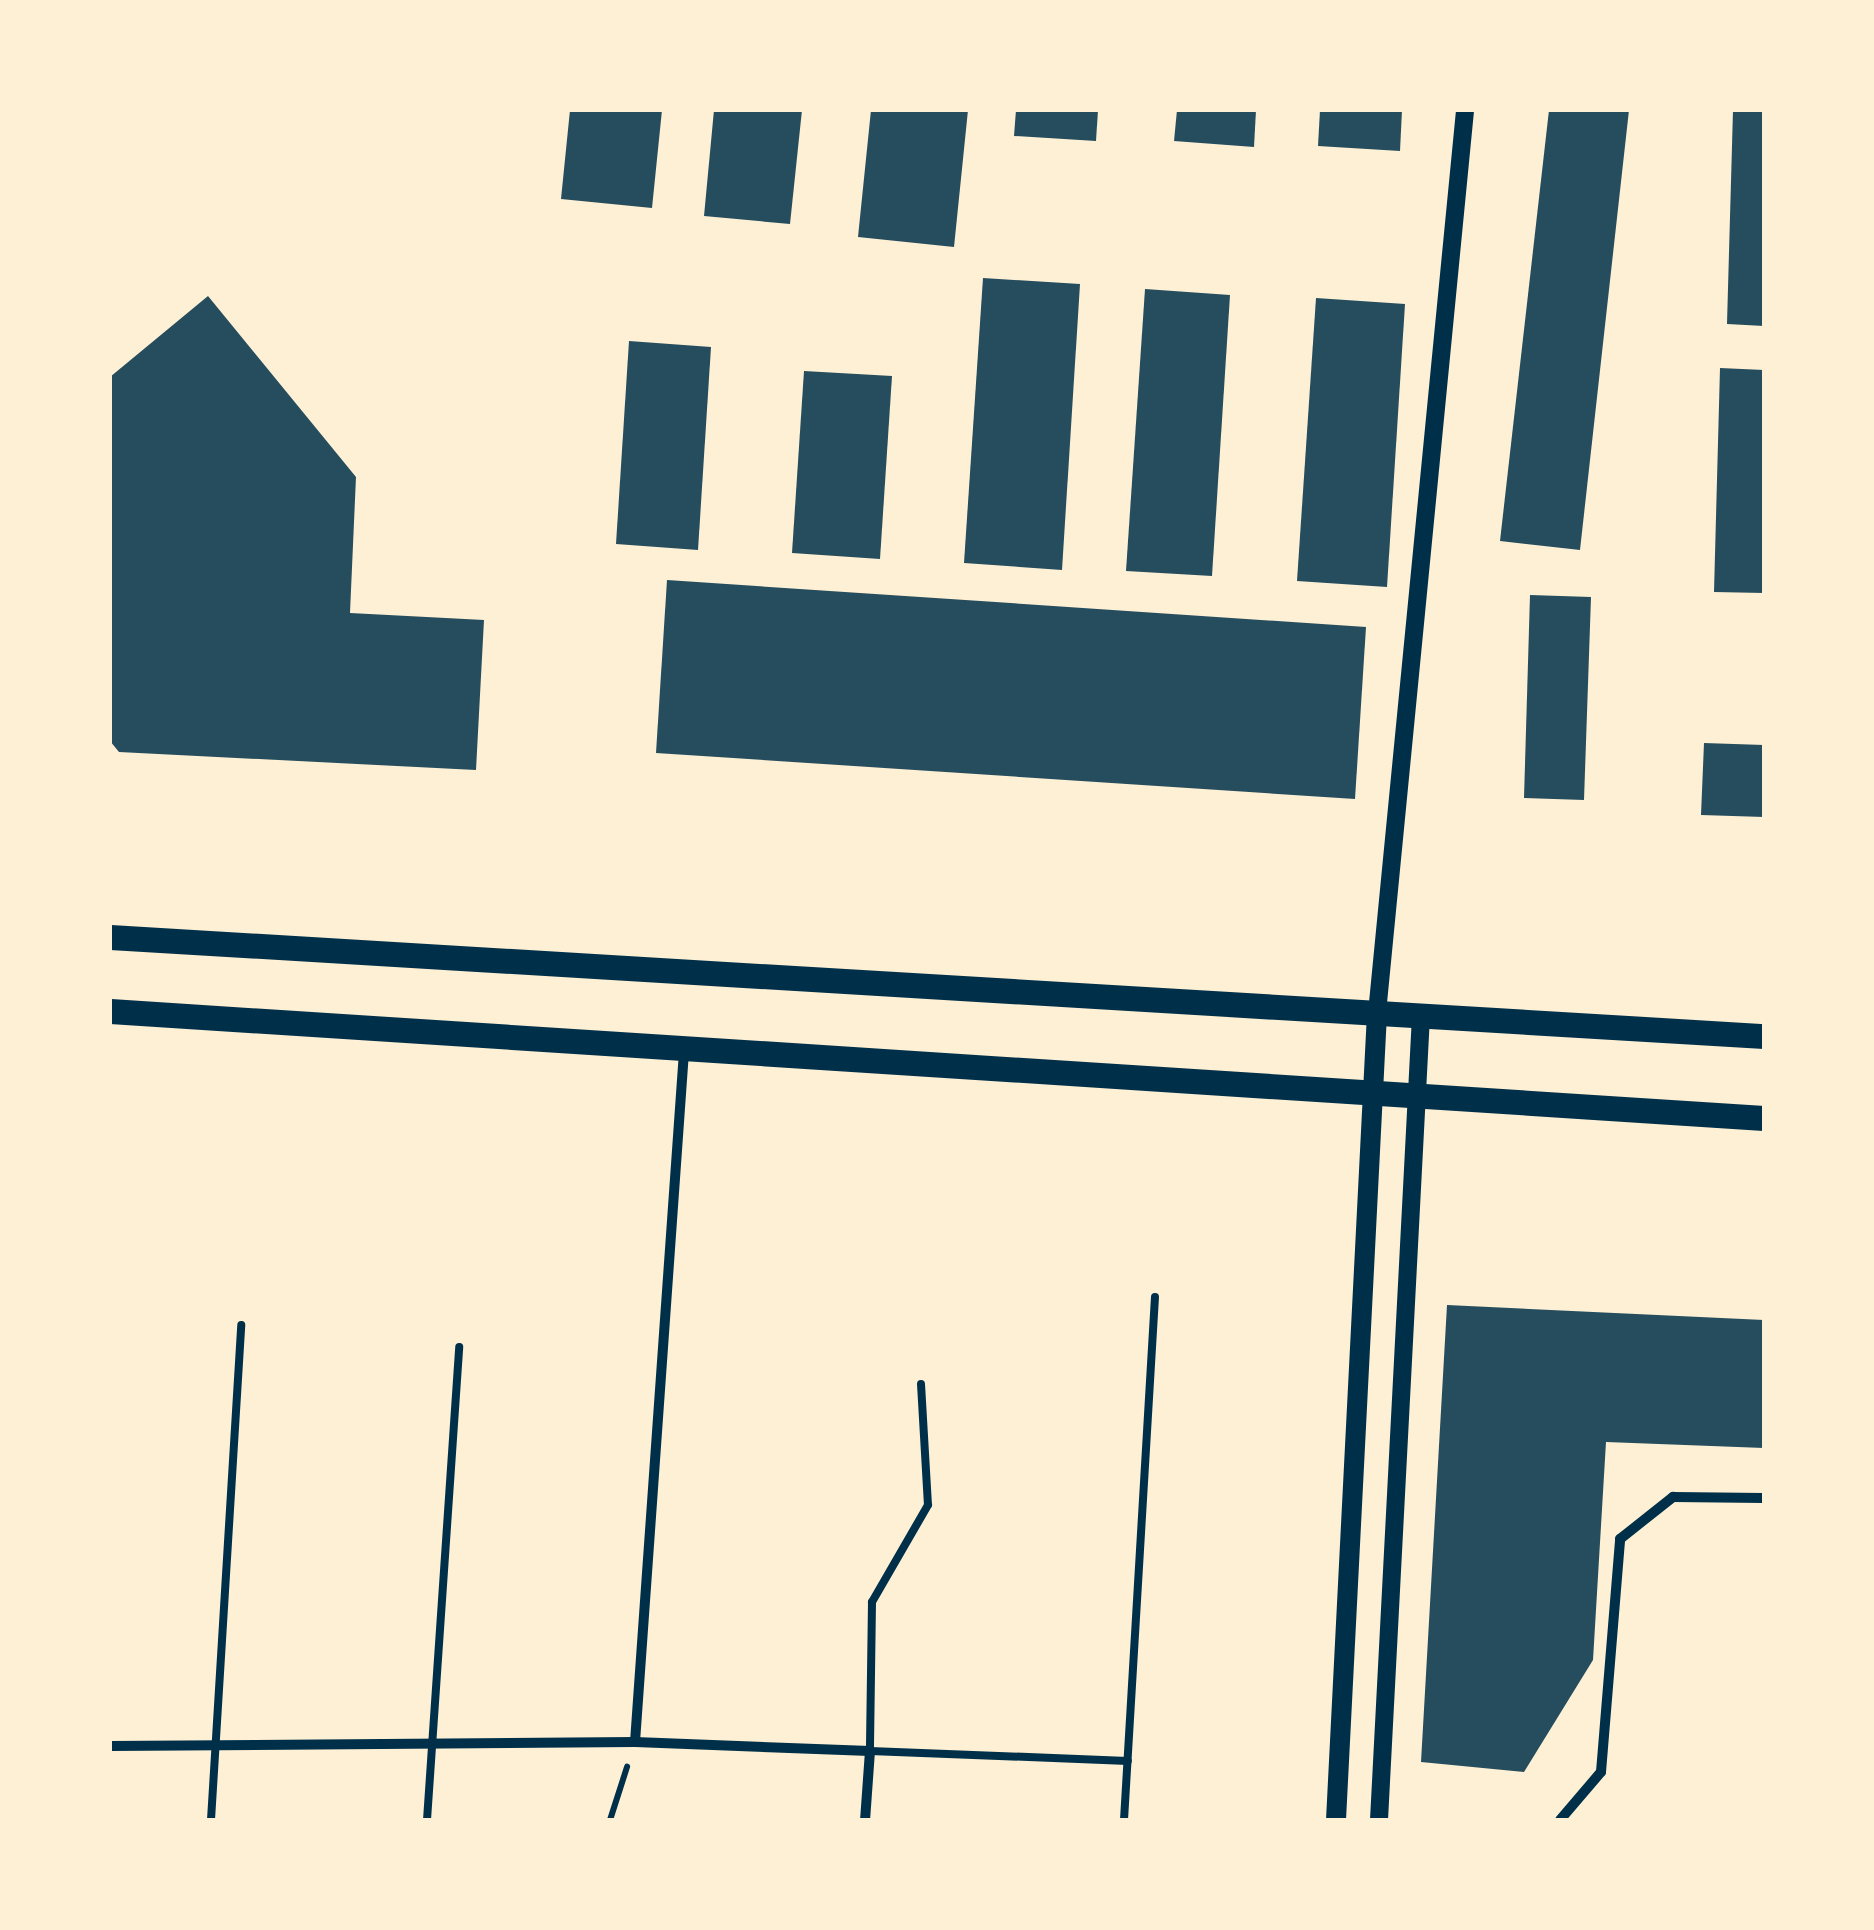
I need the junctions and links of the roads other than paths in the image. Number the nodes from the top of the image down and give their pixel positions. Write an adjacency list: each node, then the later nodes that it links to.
1 (1465, 110): 4 (street)
2 (110, 937): 4 (main road)
3 (110, 1011): 7 (main road)
4 (1377, 1013): 5 (main road); 8 (main road)
5 (1421, 1016): 6 (main road); 9 (street)
6 (1764, 1036)
7 (684, 1050): 8 (main road); 16 (street)
8 (1377, 1097): 9 (main road); 26 (main road)
9 (1421, 1100): 10 (main road); 27 (street)
10 (1764, 1118)
11 (1155, 1297): 21 (lane)
12 (241, 1324): 18 (lane)
13 (459, 1346): 17 (lane)
14 (921, 1384): 20 (lane)
15 (1764, 1498): 28 (street)
16 (636, 1742): 17 (street); 20 (street)
17 (430, 1743): 18 (street); 23 (lane)
18 (216, 1745): 19 (street); 22 (lane)
19 (110, 1746)
20 (870, 1750): 21 (lane); 24 (street)
21 (1128, 1761): 25 (lane)
22 (211, 1820)
23 (426, 1820)
24 (866, 1820)
25 (1124, 1820)
26 (1336, 1820)
27 (1379, 1820)
28 (1560, 1820)

